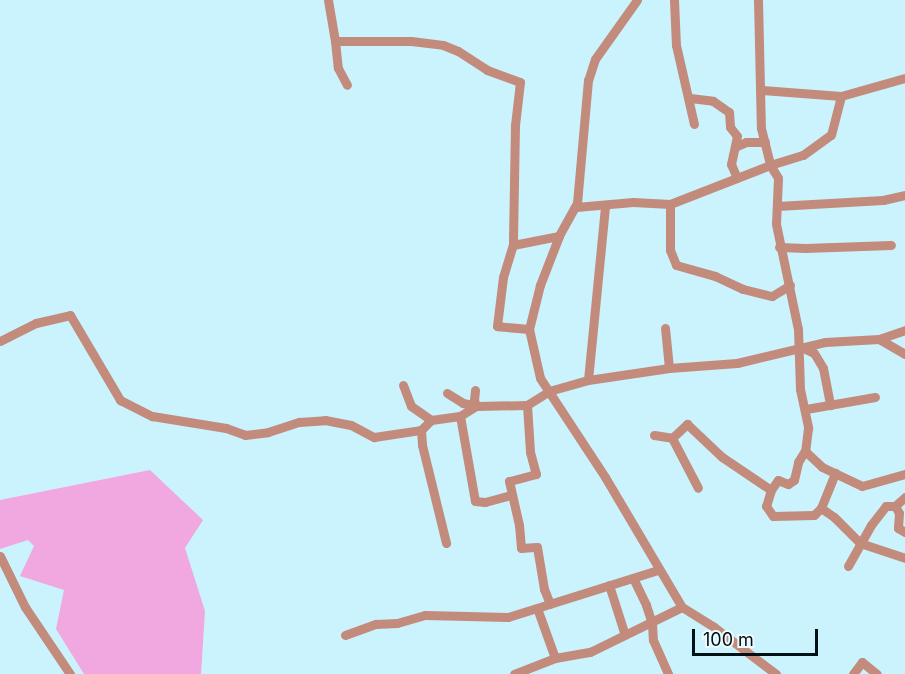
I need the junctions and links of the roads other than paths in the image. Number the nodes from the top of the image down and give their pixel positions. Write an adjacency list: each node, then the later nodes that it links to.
1 (328, 0): 5 (street)
2 (637, 0): 20 (street)
3 (674, 0): 10 (street)
4 (758, 0): 8 (street)
5 (335, 41): 7 (street); 22 (street)
6 (905, 78): 9 (street)
7 (347, 86)
8 (762, 90): 9 (street); 12 (street)
9 (841, 96): 14 (street)
10 (690, 98): 11 (street); 13 (street)
11 (694, 124)
12 (765, 141): 13 (street); 14 (street)
13 (735, 147): 15 (street)
14 (770, 165): 15 (street); 19 (street)
15 (737, 178): 17 (street)
16 (905, 195): 19 (street)
17 (670, 204): 18 (street); 25 (street)
18 (605, 206): 20 (street); 34 (street)
19 (777, 206): 24 (street)
20 (576, 207): 21 (street)
21 (559, 236): 22 (street); 27 (street)
22 (513, 245): 27 (street)
23 (891, 245): 24 (street)
24 (779, 247): 25 (street)
25 (790, 285): 31 (street)
26 (665, 328): 33 (street)
27 (529, 329): 37 (street)
28 (905, 330): 29 (street)
29 (879, 339): 31 (street); 32 (street)
30 (0, 341): 46 (street)
31 (800, 347): 33 (street); 41 (street); 43 (street)
32 (905, 354)
33 (669, 368): 34 (street)
34 (588, 380): 37 (street)
35 (403, 386): 45 (street)
36 (475, 390): 42 (street)
37 (549, 391): 40 (street); 64 (street)
38 (447, 393): 42 (street)
39 (875, 397): 41 (street)
40 (527, 405): 42 (street); 54 (street)
41 (830, 405): 43 (street)
42 (476, 406): 44 (street)
43 (806, 409): 49 (street)
44 (460, 416): 45 (street); 54 (street)
45 (431, 420): 46 (street)
46 (421, 430): 59 (street)
47 (654, 435): 48 (street)
48 (672, 438): 52 (street); 53 (street)
49 (805, 451): 50 (street); 53 (street)
50 (835, 473): 51 (street); 57 (street)
51 (905, 474)
52 (698, 488)
53 (771, 490): 57 (street)
54 (511, 495): 67 (street)
55 (905, 497): 56 (street)
56 (895, 506): 58 (street); 60 (street)
57 (821, 508): 60 (street)
58 (905, 532)
59 (446, 543)
60 (860, 543): 62 (street); 63 (street)
61 (0, 556): 75 (street)
62 (905, 558)
63 (848, 566)
64 (658, 570): 65 (street); 69 (street)
65 (633, 578): 66 (street); 70 (street)
66 (609, 585): 67 (street); 72 (street)
67 (550, 604): 68 (street)
68 (537, 608): 71 (street); 73 (street)
69 (682, 608): 70 (street); 74 (street)
70 (652, 623): 72 (street); 77 (street)
71 (345, 635)
72 (625, 635): 73 (street)
73 (555, 658): 76 (street)
74 (763, 664): 78 (street); 79 (street)
75 (70, 674)
76 (514, 674)
77 (668, 674)
78 (759, 674)
79 (776, 674)
80 (853, 674): 81 (street)
81 (877, 674)

